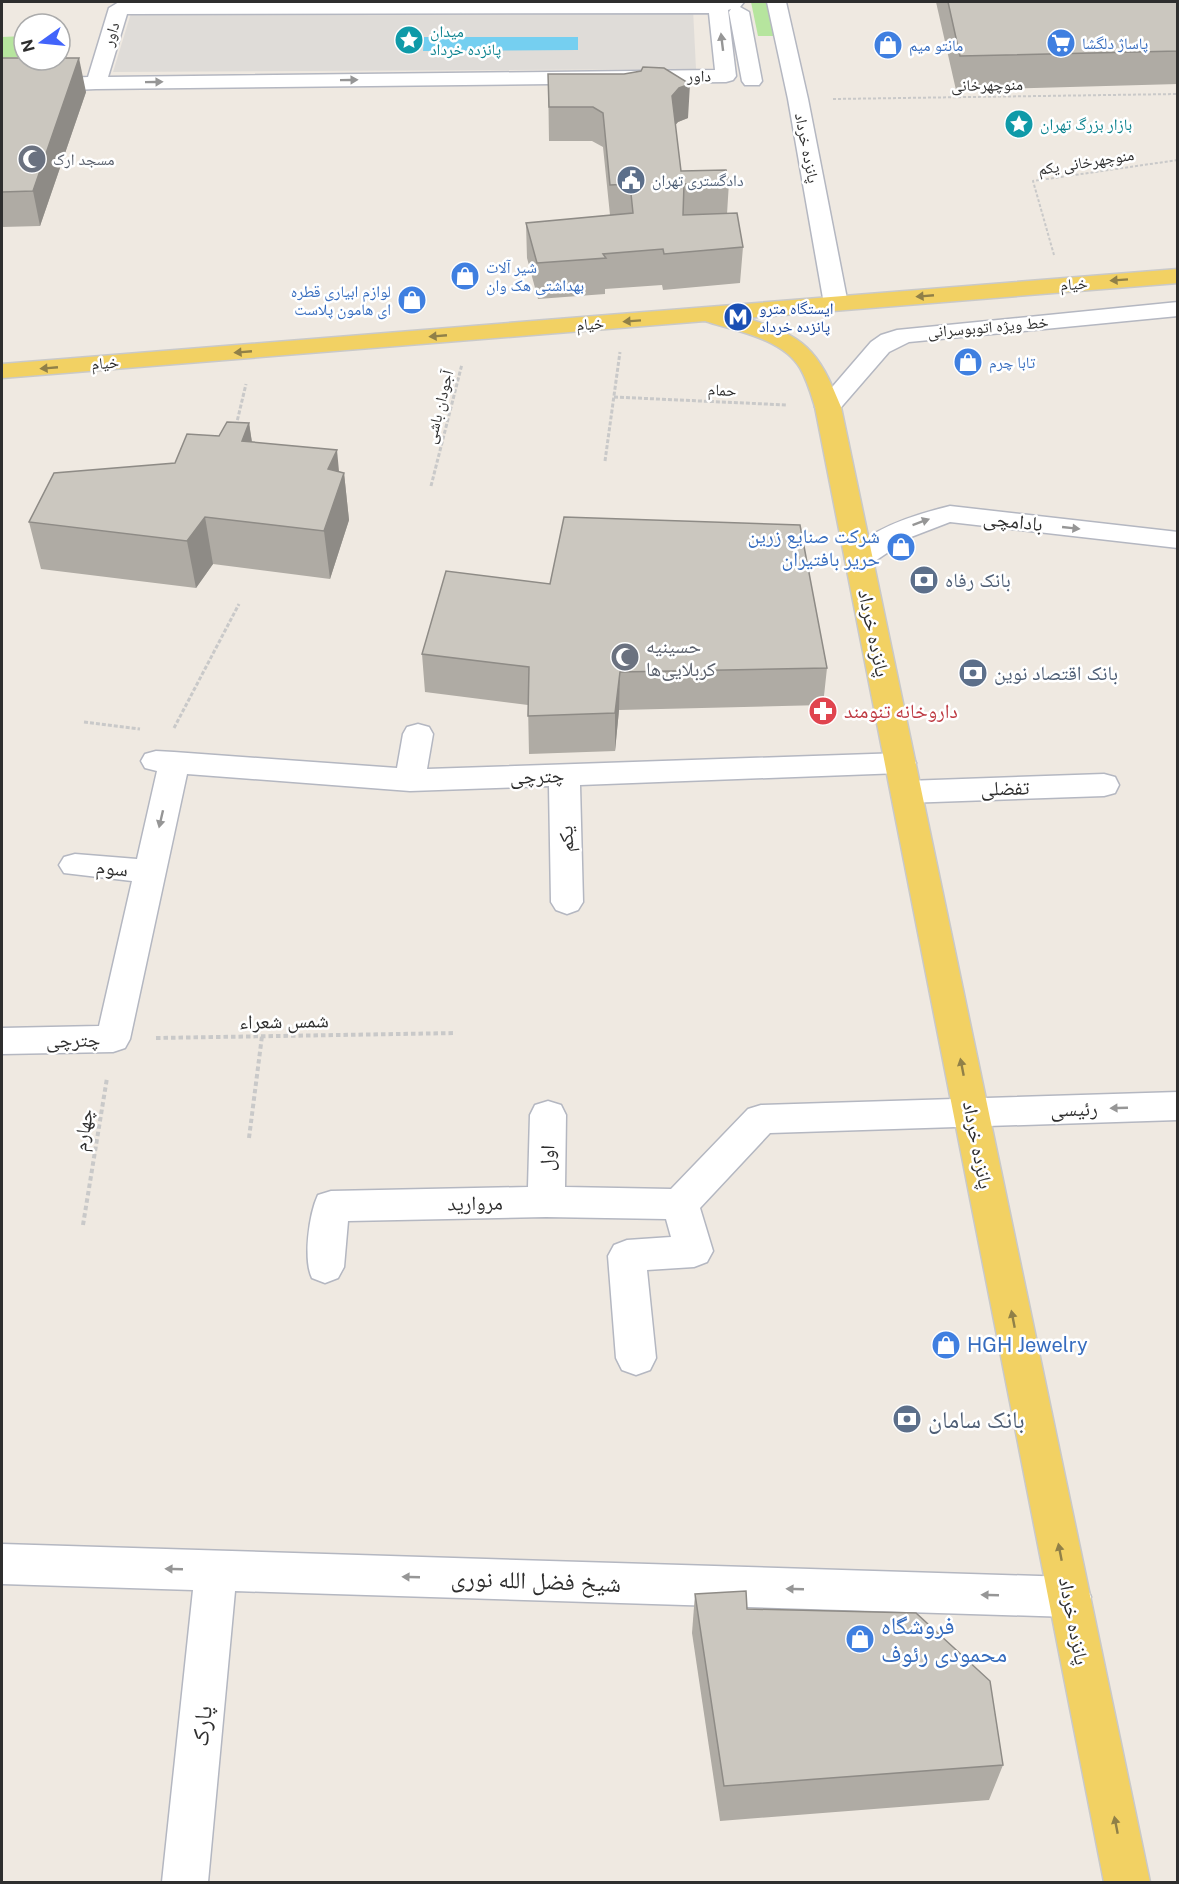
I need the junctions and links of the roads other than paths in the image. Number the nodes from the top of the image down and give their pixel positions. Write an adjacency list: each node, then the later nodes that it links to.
1 (776, 2): 7 (street, پانزده خرداد)
2 (730, 3): 3 (street); 4 (street, داور); 4 (street, داور, one-way to 2)
3 (752, 81)
4 (96, 83): 5 (street, داور)
5 (2, 87)
6 (1178, 276): 7 (main road, خیام, one-way to 7)
7 (836, 304): 9 (main road, خیام)
8 (1178, 309): 11 (street, خط ویژه اتوبوسرانی)
9 (706, 314): 10 (main road, خیام, one-way to 10); 11 (main road, پانزده خرداد)
10 (2, 371)
11 (828, 407): 13 (main road, پانزده خرداد)
12 (1178, 540): 13 (street, بادامچی, one-way to 12)
13 (859, 559): 16 (main road, پانزده خرداد)
14 (418, 734): 17 (street)
15 (564, 775): 16 (street, چترچی); 17 (street, چترچی); 21 (street, یکم)
16 (904, 777): 18 (street, تفضلی); 24 (main road, پانزده خرداد, one-way to 16)
17 (410, 780): 20 (street, چترچی, one-way to 20)
18 (1104, 785)
19 (75, 865): 20 (street, سوم)
20 (148, 871): 22 (street, چترچی)
21 (567, 902)
22 (2, 1041)
23 (1178, 1106): 24 (street, رئیسی, one-way to 24)
24 (971, 1112): 27 (street); 32 (main road, پانزده خرداد, one-way to 24)
25 (548, 1115): 26 (street, اول)
26 (546, 1202): 27 (street, مروارید); 28 (street, مروارید)
27 (680, 1204): 29 (street)
28 (325, 1267)
29 (636, 1358)
30 (2, 1564): 31 (street, شیخ فضل الله نوری, one-way to 30)
31 (216, 1570): 32 (street, شیخ فضل الله نوری, one-way to 31); 33 (street, پارک)
32 (1070, 1597): 34 (main road, پانزده خرداد, one-way to 32)
33 (185, 1882)
34 (1127, 1882)

